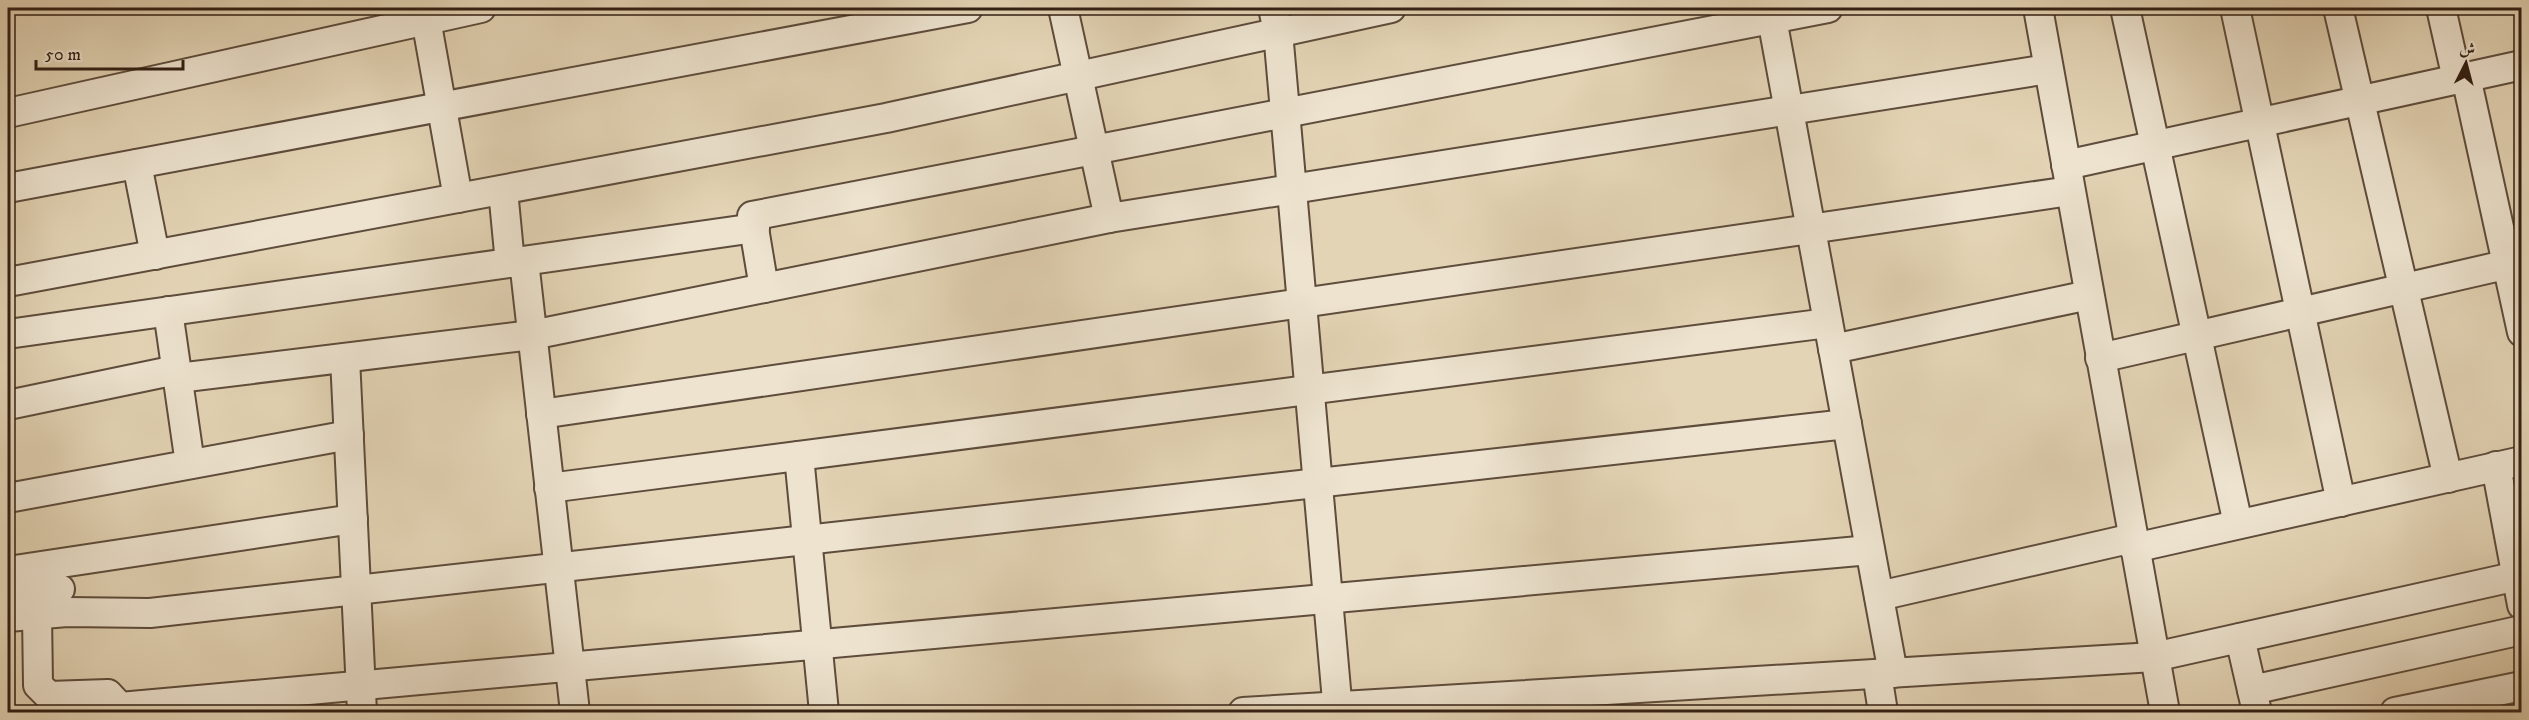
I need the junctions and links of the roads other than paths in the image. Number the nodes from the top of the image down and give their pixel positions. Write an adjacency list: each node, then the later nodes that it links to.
1 (481, 8): 12 (street)
2 (968, 8): 19 (street)
3 (1063, 8): 16 (street)
4 (1391, 8): 13 (street)
5 (1828, 8): 11 (street)
6 (2037, 8): 15 (street)
7 (2126, 8): 24 (street)
8 (2235, 8): 23 (street)
9 (2338, 8): 18 (street)
10 (2441, 8): 17 (street)
11 (1771, 13): 20 (street); 21 (street)
12 (425, 14): 19 (street); 22 (street)
13 (1285, 19): 16 (street); 21 (street)
14 (2522, 64): 17 (street)
15 (2048, 69): 20 (street); 27 (street)
16 (1078, 76): 25 (street); 30 (street)
17 (2461, 78): 18 (street); 37 (street)
18 (2360, 100): 23 (street); 40 (street)
19 (441, 107): 26 (street); 31 (street)
20 (1789, 110): 29 (street); 34 (street)
21 (1294, 111): 25 (street); 29 (street)
22 (8, 113)
23 (2259, 123): 24 (street); 44 (street)
24 (2156, 146): 27 (street); 49 (street)
25 (1094, 150): 32 (street); 33 (street)
26 (137, 164): 28 (street); 35 (street)
27 (2068, 178): 34 (street); 41 (street)
28 (8, 188)
29 (1301, 188): 32 (street); 42 (street)
30 (502, 190): 31 (street); 36 (street)
31 (458, 198): 35 (street)
32 (1108, 218): 39 (street)
33 (754, 228): 36 (street); 39 (street)
34 (1811, 228): 42 (street); 48 (street)
35 (154, 255): 38 (street)
36 (517, 262): 43 (street); 47 (street)
37 (2514, 263): 40 (street); 45 (street)
38 (8, 282)
39 (765, 288): 47 (street)
40 (2404, 288): 44 (street); 61 (street)
41 (2089, 295): 48 (street); 51 (street)
42 (1311, 301): 53 (street); 55 (street)
43 (168, 311): 46 (street); 52 (street)
44 (2300, 312): 49 (street); 65 (street)
45 (2522, 332)
46 (8, 334)
47 (532, 335): 50 (street); 55 (street)
48 (1831, 336): 53 (street); 56 (street)
49 (2197, 336): 51 (street); 67 (street)
50 (345, 358): 52 (street); 57 (street)
51 (2100, 358): 69 (street)
52 (177, 374): 54 (street); 59 (street)
53 (1318, 389): 58 (street); 62 (street)
54 (8, 405)
55 (541, 414): 63 (street)
56 (1847, 424): 62 (street); 70 (street)
57 (349, 435): 59 (street); 66 (street)
58 (799, 456): 63 (street); 68 (street)
59 (190, 464): 64 (street)
60 (2509, 464): 61 (street); 73 (street)
61 (2448, 477): 65 (street)
62 (1327, 482): 68 (street); 78 (street)
63 (549, 488): 71 (street)
64 (8, 498)
65 (2341, 501): 67 (street)
66 (352, 519): 72 (street); 75 (street)
67 (2238, 524): 69 (street)
68 (807, 540): 71 (street); 84 (street)
69 (2134, 543): 77 (street); 85 (street)
70 (1870, 550): 77 (street); 78 (street)
71 (558, 568): 75 (street); 86 (street)
72 (8, 571)
73 (2519, 576): 79 (street); 83 (street)
74 (60, 589): 76 (street)
75 (356, 590): 80 (street); 89 (street)
76 (8, 595)
77 (1879, 596): 87 (street)
78 (1337, 598): 84 (street); 92 (street)
79 (2522, 605)
80 (37, 614): 81 (street); 89 (street)
81 (8, 617)
82 (2522, 630): 90 (street)
83 (2240, 638): 85 (street); 90 (street)
84 (818, 645): 86 (street); 94 (street)
85 (2154, 657): 87 (street); 97 (street)
86 (570, 667): 89 (street); 93 (street)
87 (1885, 673): 91 (street); 96 (street)
88 (2522, 686): 98 (street)
89 (361, 699)
90 (2254, 701)
91 (1563, 703): 92 (street)
92 (1347, 709): 95 (street)
93 (575, 712)
94 (824, 712)
95 (1243, 712)
96 (1883, 712)
97 (2165, 712)
98 (2395, 712)

